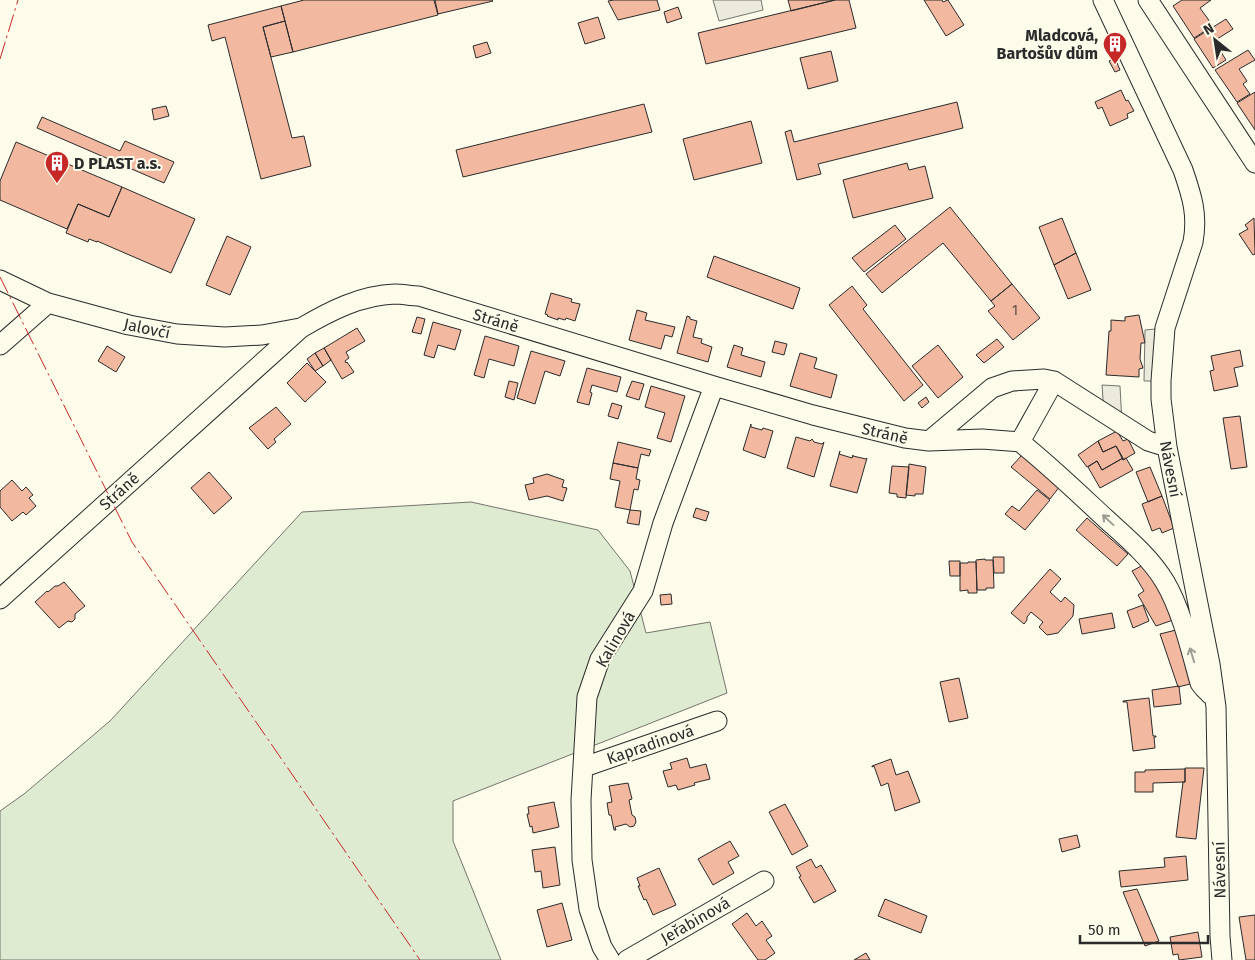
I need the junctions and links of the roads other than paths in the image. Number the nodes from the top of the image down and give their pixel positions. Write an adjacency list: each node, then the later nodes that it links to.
1 (1102, 0): 12 (street, Návesní)
2 (1148, 0): 3 (street)
3 (1255, 163)
4 (0, 280): 5 (street, Jalovčí)
5 (48, 303): 6 (street, Jalovčí); 7 (street)
6 (301, 328): 9 (street, Stráně); 13 (street, Stráně)
7 (0, 345)
8 (1054, 381): 10 (street); 11 (street); 12 (street)
9 (714, 386): 10 (street, Stráně); 16 (street, Kalinová)
10 (929, 441): 11 (street, Stráně)
11 (1020, 442): 14 (street, one-way to 11)
12 (1167, 447): 14 (street, Návesní)
13 (0, 599)
14 (1214, 696): 20 (street, Návesní)
15 (717, 720): 16 (street, Kapradinová)
16 (584, 767): 18 (street, Kalinová)
17 (764, 881): 19 (street, Jeřabinová)
18 (610, 960)
19 (627, 960)
20 (1222, 960)

